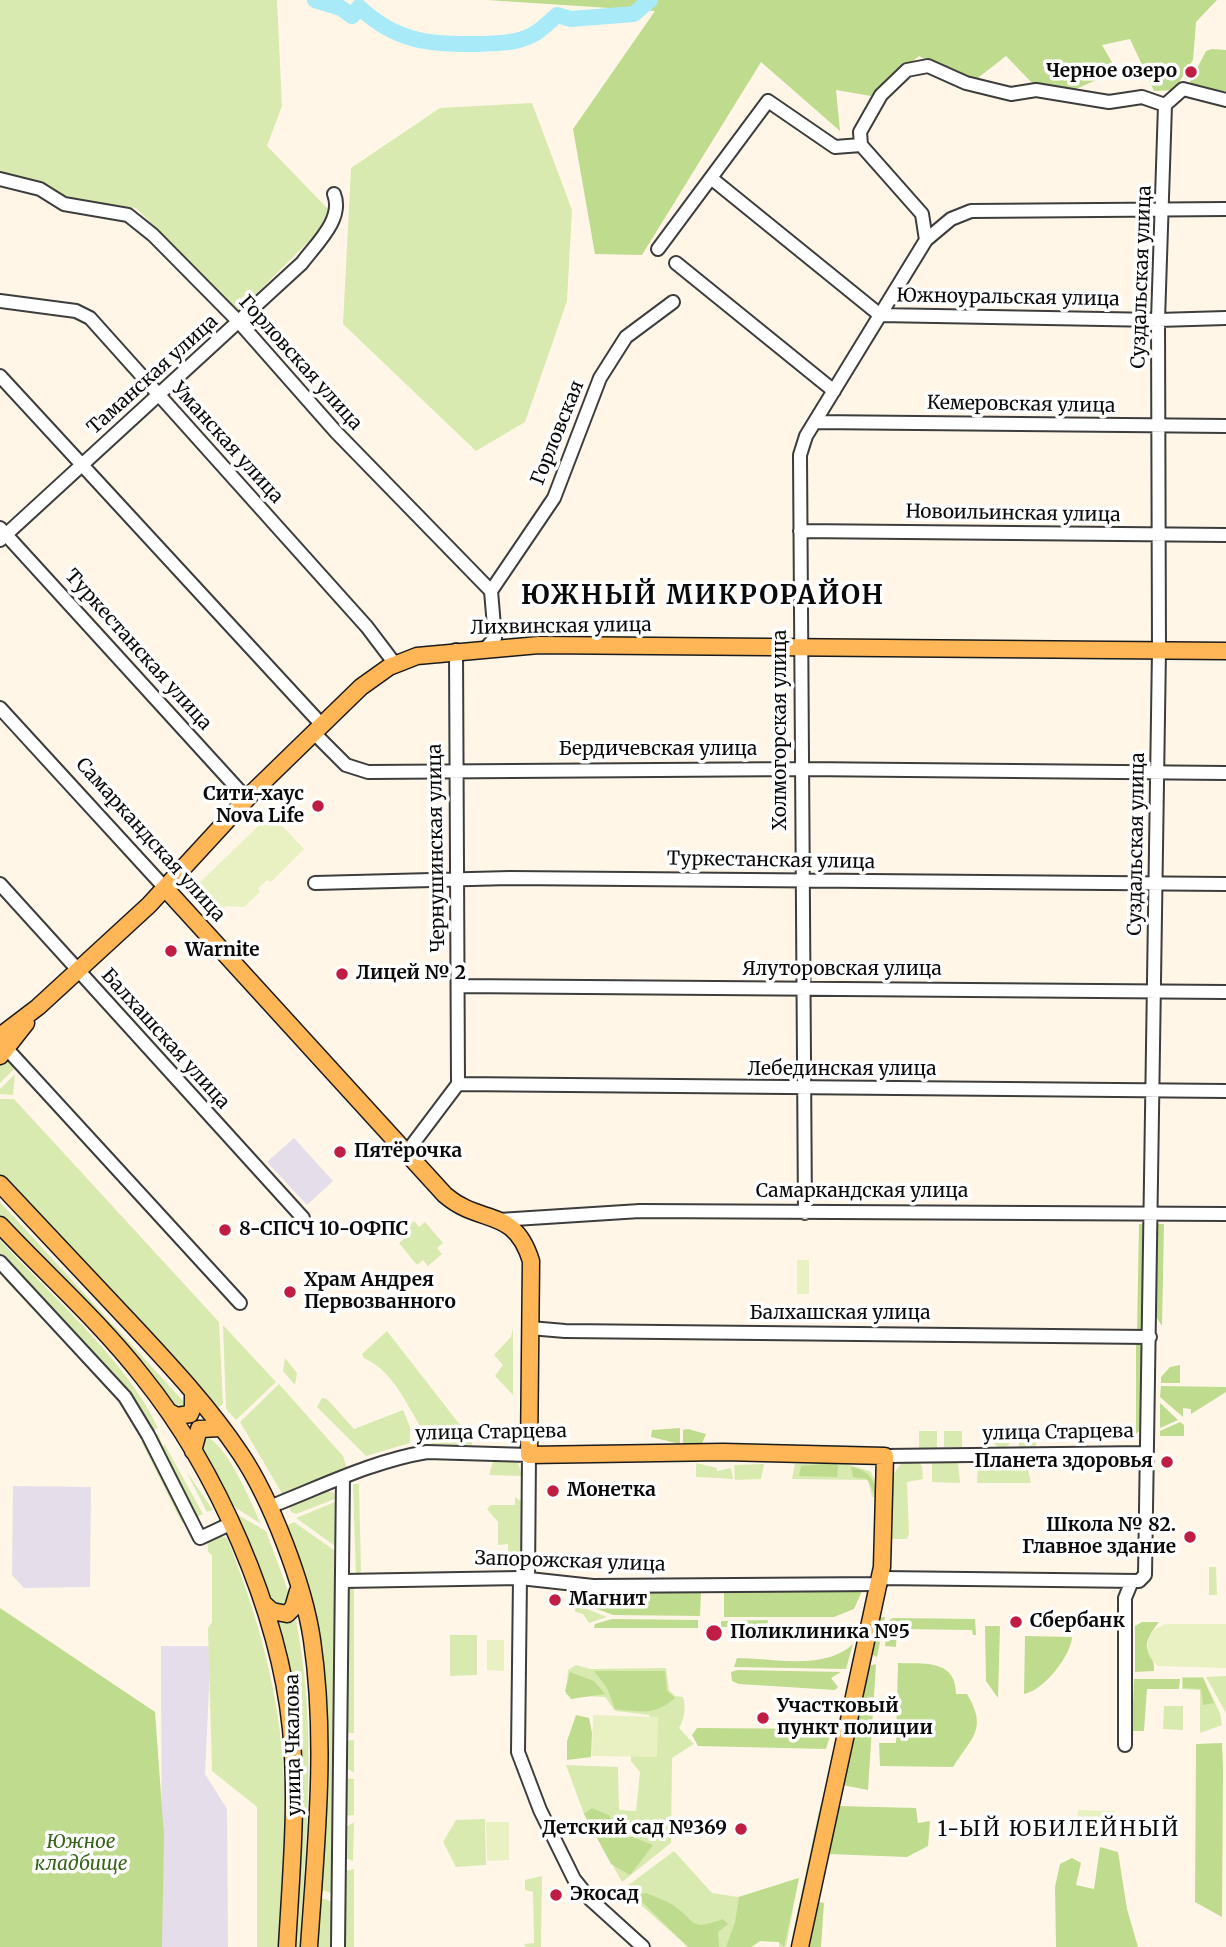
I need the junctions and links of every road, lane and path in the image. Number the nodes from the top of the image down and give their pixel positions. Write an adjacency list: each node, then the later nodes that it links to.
1 (1226, 100): 2 (street)
2 (1165, 104): 3 (street); 7 (street, Суздальская улица)
3 (861, 145): 4 (street); 9 (street)
4 (711, 178): 10 (street); 14 (street, Южноуральская улица)
5 (0, 179): 17 (street, Горловская улица)
6 (334, 194): 17 (street, Таманская улица)
7 (1164, 208): 8 (street, Холмогорская улица); 9 (street, Холмогорская улица); 16 (street, Суздальская улица)
8 (1226, 209)
9 (926, 240): 14 (street, Холмогорская улица)
10 (659, 249)
11 (676, 263): 19 (street)
12 (0, 301): 20 (street, Уманская улица)
13 (673, 302): 29 (street, Горловская)
14 (880, 315): 16 (street, Южноуральская улица); 19 (street, Холмогорская улица)
15 (1226, 318): 16 (street, Южноуральская улица)
16 (1158, 320): 22 (street, Суздальская улица)
17 (239, 322): 20 (street, Таманская улица); 29 (street, Горловская улица)
18 (0, 376): 24 (street, Бердичевская улица)
19 (834, 391): 21 (street, Холмогорская улица)
20 (159, 396): 24 (street, Таманская улица); 35 (street, Уманская улица)
21 (815, 422): 22 (street, Кемеровская улица); 25 (street, Холмогорская улица)
22 (1158, 426): 23 (street, Кемеровская улица); 27 (street, Суздальская улица)
23 (1226, 426)
24 (82, 464): 26 (street, Таманская улица); 37 (street, Бердичевская улица)
25 (800, 531): 27 (street, Новоильинская улица); 30 (street, Холмогорская улица)
26 (2, 534): 42 (street, Туркестанская улица)
27 (1157, 535): 28 (street, Новоильинская улица); 33 (street, Суздальская улица)
28 (1226, 536)
29 (491, 591): 32 (street)
30 (801, 647): 32 (main road, Лихвинская улица); 33 (main road, Лихвинская улица); 38 (street, Холмогорская улица)
31 (456, 650): 32 (main road, Лихвинская улица); 35 (main road, Лихвинская улица); 39 (street, Чернушинская улица)
32 (484, 650)
33 (1158, 650): 34 (main road, Лихвинская улица); 40 (street, Суздальская улица)
34 (1226, 650)
35 (396, 664): 37 (main road, Лихвинская улица)
36 (0, 708): 49 (street, Самаркандская улица)
37 (318, 729): 39 (street, Бердичевская улица); 42 (main road, Лихвинская улица)
38 (802, 769): 39 (street, Бердичевская улица); 40 (street, Бердичевская улица); 43 (street, Холмогорская улица)
39 (454, 770): 44 (street, Чернушинская улица)
40 (1157, 772): 41 (street, Бердичевская улица); 47 (street, Суздальская улица)
41 (1226, 773)
42 (247, 799): 49 (main road, Лихвинская улица)
43 (803, 879): 44 (street, Туркестанская улица); 47 (street, Туркестанская улица); 52 (street, Холмогорская улица)
44 (455, 880): 45 (street, Туркестанская улица); 51 (street, Чернушинская улица)
45 (315, 883)
46 (0, 884): 50 (street, Балхашская улица)
47 (1155, 884): 48 (street, Туркестанская улица); 53 (street, Суздальская улица)
48 (1226, 884)
49 (165, 888): 50 (main road, Лихвинская улица); 60 (main road, Самаркандская улица)
50 (77, 969): 55 (main road, Лихвинская улица); 65 (street, Балхашская улица)
51 (458, 986): 52 (street, Ялуторовская улица); 56 (street, Чернушинская улица)
52 (804, 989): 53 (street, Ялуторовская улица); 57 (street, Холмогорская улица)
53 (1154, 992): 54 (street, Ялуторовская улица); 58 (street, Суздальская улица)
54 (1226, 992)
55 (2, 1047): 69 (street)
56 (458, 1084): 57 (street, Лебединская улица); 60 (street)
57 (804, 1089): 58 (street, Лебединская улица); 62 (street, Холмогорская улица)
58 (1153, 1090): 59 (street, Лебединская улица); 63 (street, Суздальская улица)
59 (1226, 1091)
60 (406, 1153): 66 (main road, Самаркандская улица)
61 (0, 1184): 72 (main road)
62 (805, 1213): 63 (street, Самаркандская улица); 66 (street, Самаркандская улица)
63 (1152, 1213): 64 (street, Самаркандская улица); 71 (street, Суздальская улица)
64 (1226, 1213)
65 (303, 1218)
66 (499, 1220): 70 (main road)
67 (0, 1225): 73 (main road)
68 (0, 1262): 81 (street)
69 (240, 1303)
70 (530, 1328): 71 (street, Балхашская улица); 77 (main road)
71 (1150, 1337): 76 (street, Суздальская улица)
72 (193, 1392): 73 (main road); 74 (main road)
73 (169, 1412): 75 (main road)
74 (222, 1428): 75 (main road); 80 (main road)
75 (193, 1451): 81 (main road)
76 (1146, 1453): 78 (street, улица Старцева); 85 (street, Суздальская улица)
77 (529, 1454): 78 (main road, улица Старцева); 79 (street, улица Старцева); 82 (street)
78 (885, 1456): 84 (main road)
79 (343, 1477): 80 (street, улица Старцева); 83 (street)
80 (269, 1507): 86 (main road, улица Чкалова)
81 (230, 1524): 87 (main road, улица Чкалова)
82 (524, 1578): 83 (street, Запорожская улица); 84 (street, Запорожская улица); 92 (street)
83 (343, 1581): 91 (street)
84 (880, 1581): 85 (street, Запорожская улица); 93 (main road)
85 (1136, 1581): 88 (street, Суздальская улица)
86 (299, 1588): 87 (main road); 90 (main road, улица Чкалова)
87 (263, 1603): 89 (main road, улица Чкалова)
88 (1125, 1745)
89 (287, 1947)
90 (309, 1947)
91 (338, 1947)
92 (643, 1947)
93 (800, 1947)

